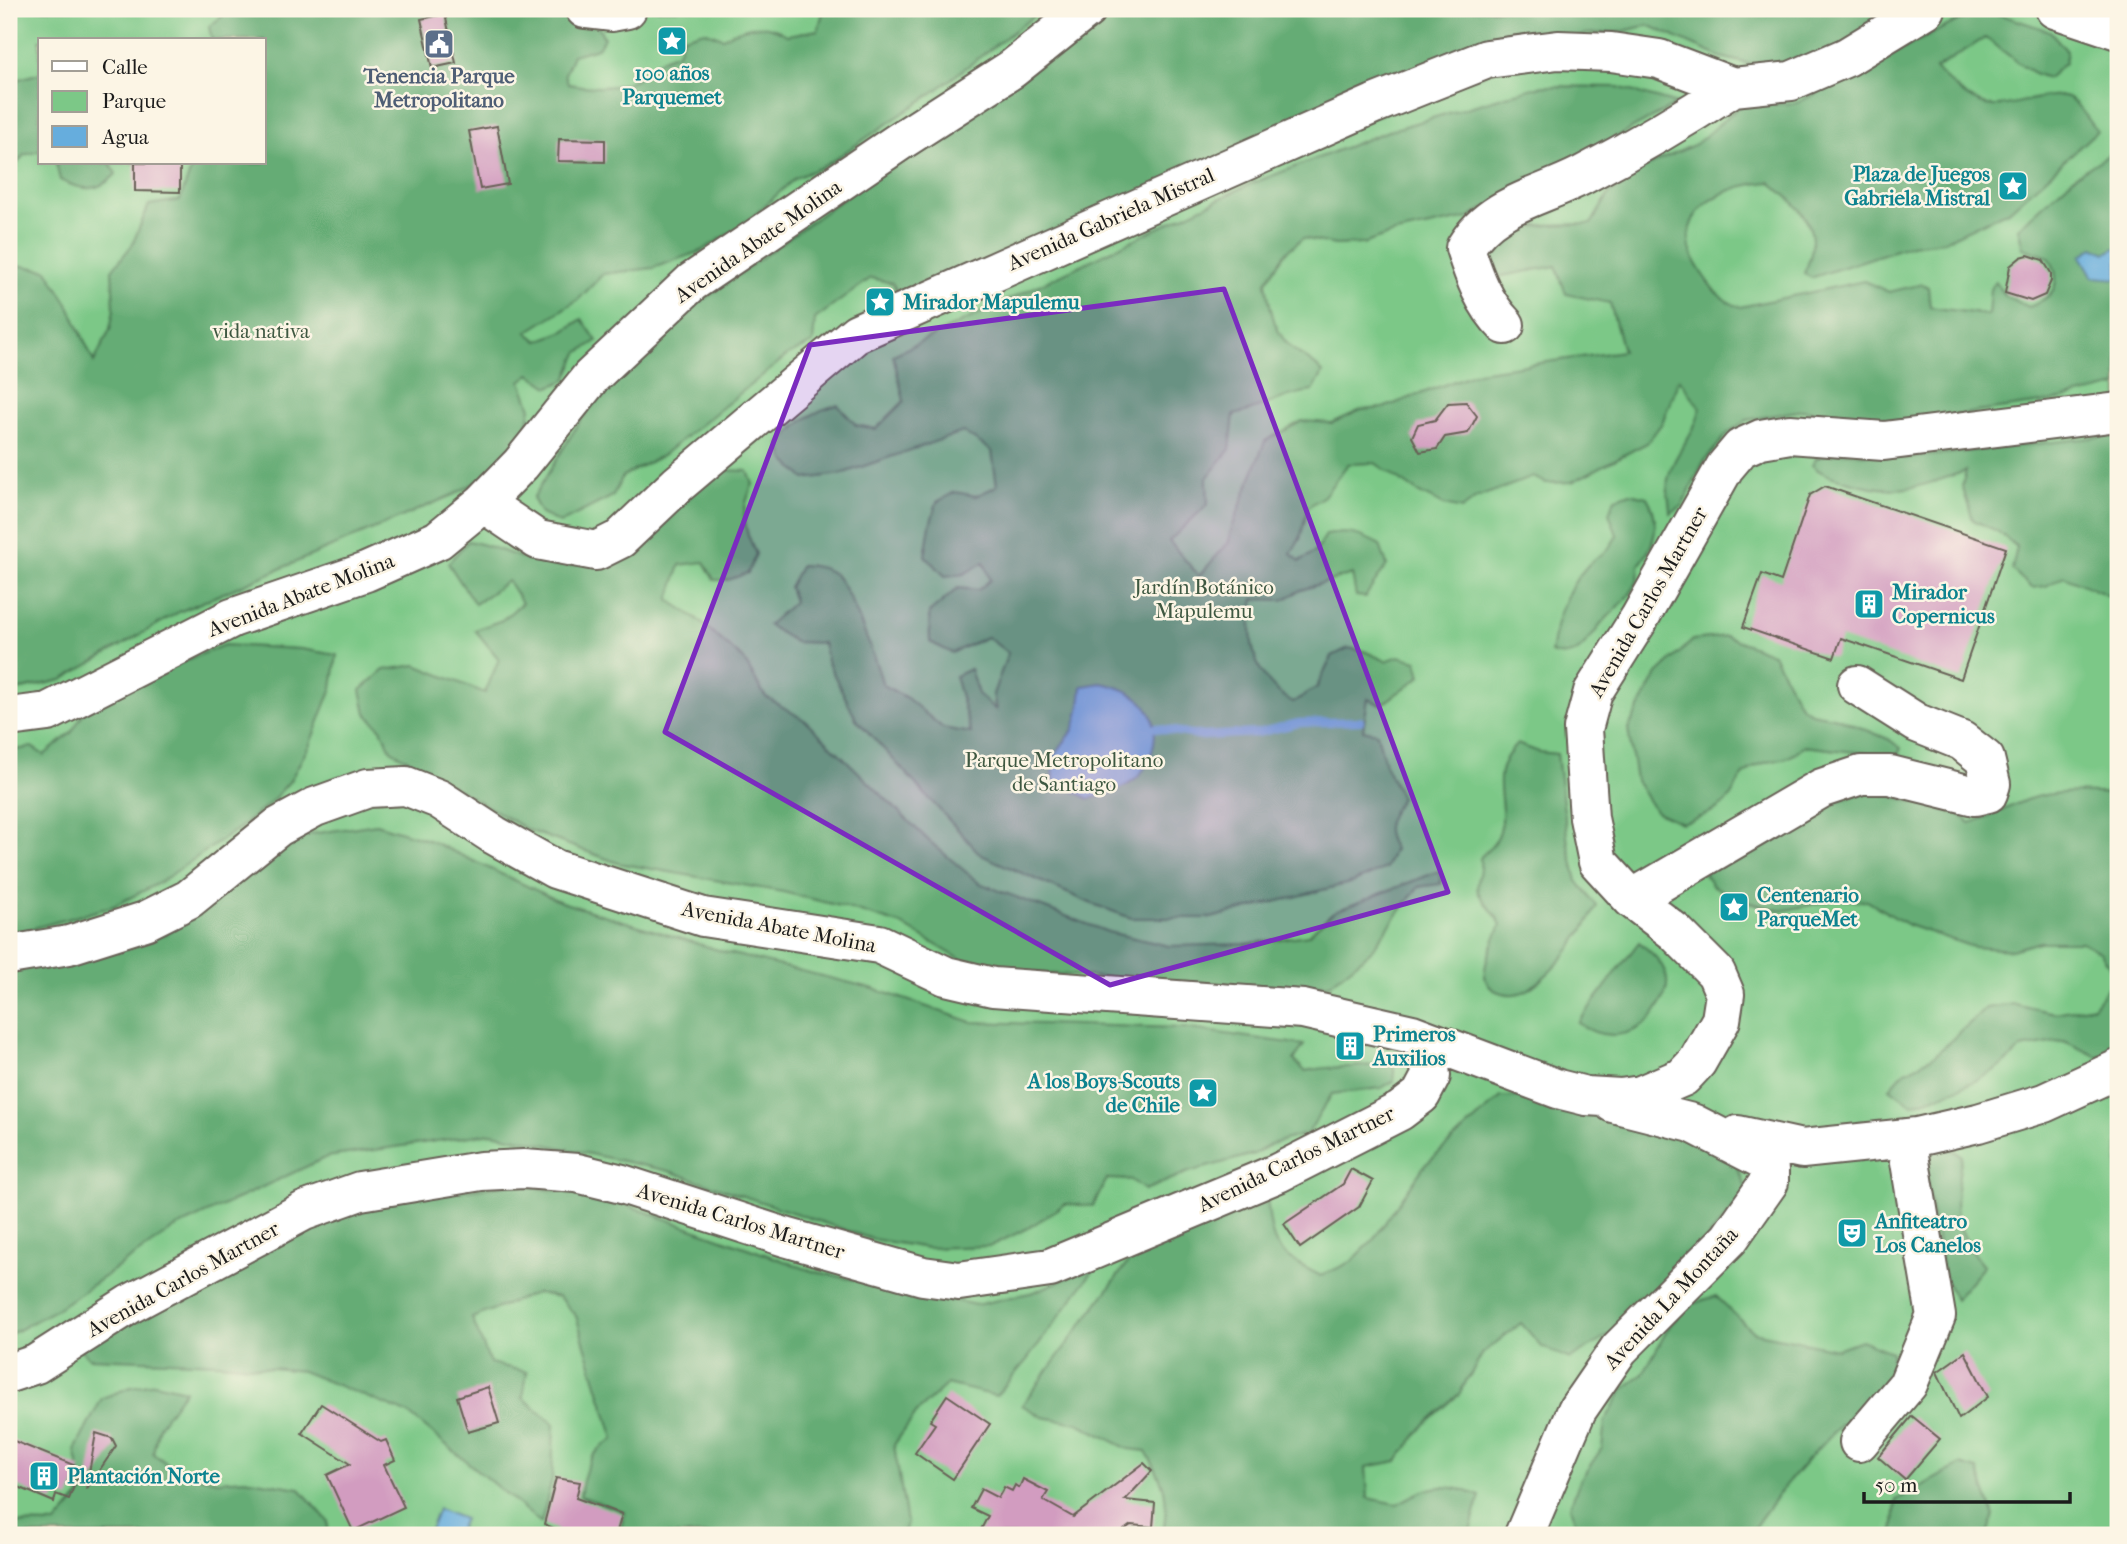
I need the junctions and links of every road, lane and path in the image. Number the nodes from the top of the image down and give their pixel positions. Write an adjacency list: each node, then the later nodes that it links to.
1 (585, 9): 2 (street)
2 (627, 9)
3 (1087, 9): 10 (street, Avenida Abate Molina)
4 (1926, 9): 7 (street, Avenida Gabriela Mistral)
5 (2055, 9): 6 (street)
6 (2118, 30)
7 (1733, 86): 8 (street, Avenida Gabriela Mistral); 10 (street, Avenida Gabriela Mistral)
8 (1505, 325)
9 (2118, 412): 13 (street, Avenida Carlos Martner)
10 (484, 503): 12 (street, Avenida Abate Molina)
11 (1857, 685): 13 (street)
12 (9, 716)
13 (1632, 899): 17 (street, Avenida Carlos Martner)
14 (9, 955): 15 (street, Avenida Abate Molina)
15 (1427, 1040): 17 (street, Avenida Abate Molina); 20 (street, Avenida Carlos Martner)
16 (2118, 1069): 19 (street)
17 (1572, 1093): 18 (street, Avenida La Montaña)
18 (1692, 1123): 19 (street); 22 (street, Avenida La Montaña)
19 (1906, 1138): 21 (street)
20 (9, 1373)
21 (1859, 1443)
22 (1524, 1535)

